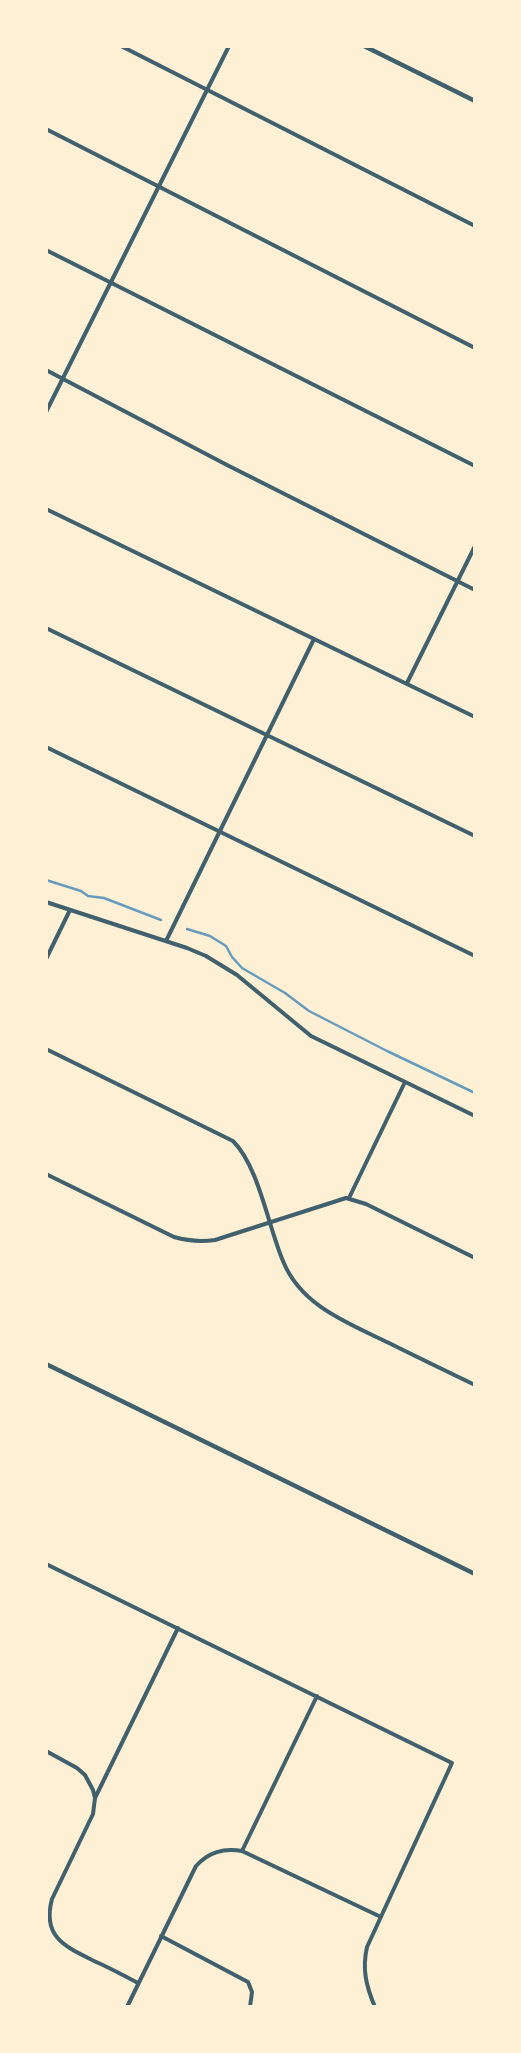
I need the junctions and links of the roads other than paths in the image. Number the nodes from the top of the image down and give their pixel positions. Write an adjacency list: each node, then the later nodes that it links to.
1 (120, 46): 4 (street)
2 (229, 46): 4 (street)
3 (364, 46): 5 (street)
4 (206, 90): 7 (street); 8 (street)
5 (475, 101)
6 (46, 129): 7 (street)
7 (158, 186): 10 (street); 11 (street)
8 (475, 226)
9 (46, 250): 10 (street)
10 (110, 282): 13 (street); 15 (street)
11 (475, 348)
12 (46, 370): 13 (street)
13 (63, 379): 14 (street); 18 (street)
14 (46, 412)
15 (475, 466)
16 (46, 509): 21 (street)
17 (475, 546): 18 (street)
18 (457, 581): 19 (street); 22 (street)
19 (475, 590)
20 (46, 628): 24 (street)
21 (314, 639): 22 (street); 24 (street)
22 (407, 683): 23 (street)
23 (475, 716)
24 (267, 735): 26 (street); 27 (street)
25 (46, 747): 26 (street)
26 (220, 831): 30 (street); 31 (street)
27 (475, 836)
28 (46, 902): 29 (street)
29 (70, 910): 30 (street); 32 (street)
30 (166, 941): 34 (street)
31 (475, 956)
32 (46, 959)
33 (46, 1049): 38 (street)
34 (404, 1082): 35 (street); 37 (street)
35 (475, 1116)
36 (46, 1174): 38 (street)
37 (348, 1198): 38 (street); 39 (street)
38 (270, 1224): 41 (street)
39 (475, 1258)
40 (46, 1364): 43 (street)
41 (475, 1385)
42 (46, 1564): 44 (street)
43 (475, 1574)
44 (178, 1628): 45 (street); 47 (street)
45 (317, 1696): 48 (street); 49 (street)
46 (46, 1751): 47 (street)
47 (95, 1798): 51 (street)
48 (242, 1851): 49 (street); 50 (street)
49 (381, 1917): 54 (street)
50 (161, 1936): 51 (street); 53 (street)
51 (138, 1983): 52 (street)
52 (126, 2007)
53 (250, 2007)
54 (375, 2007)

